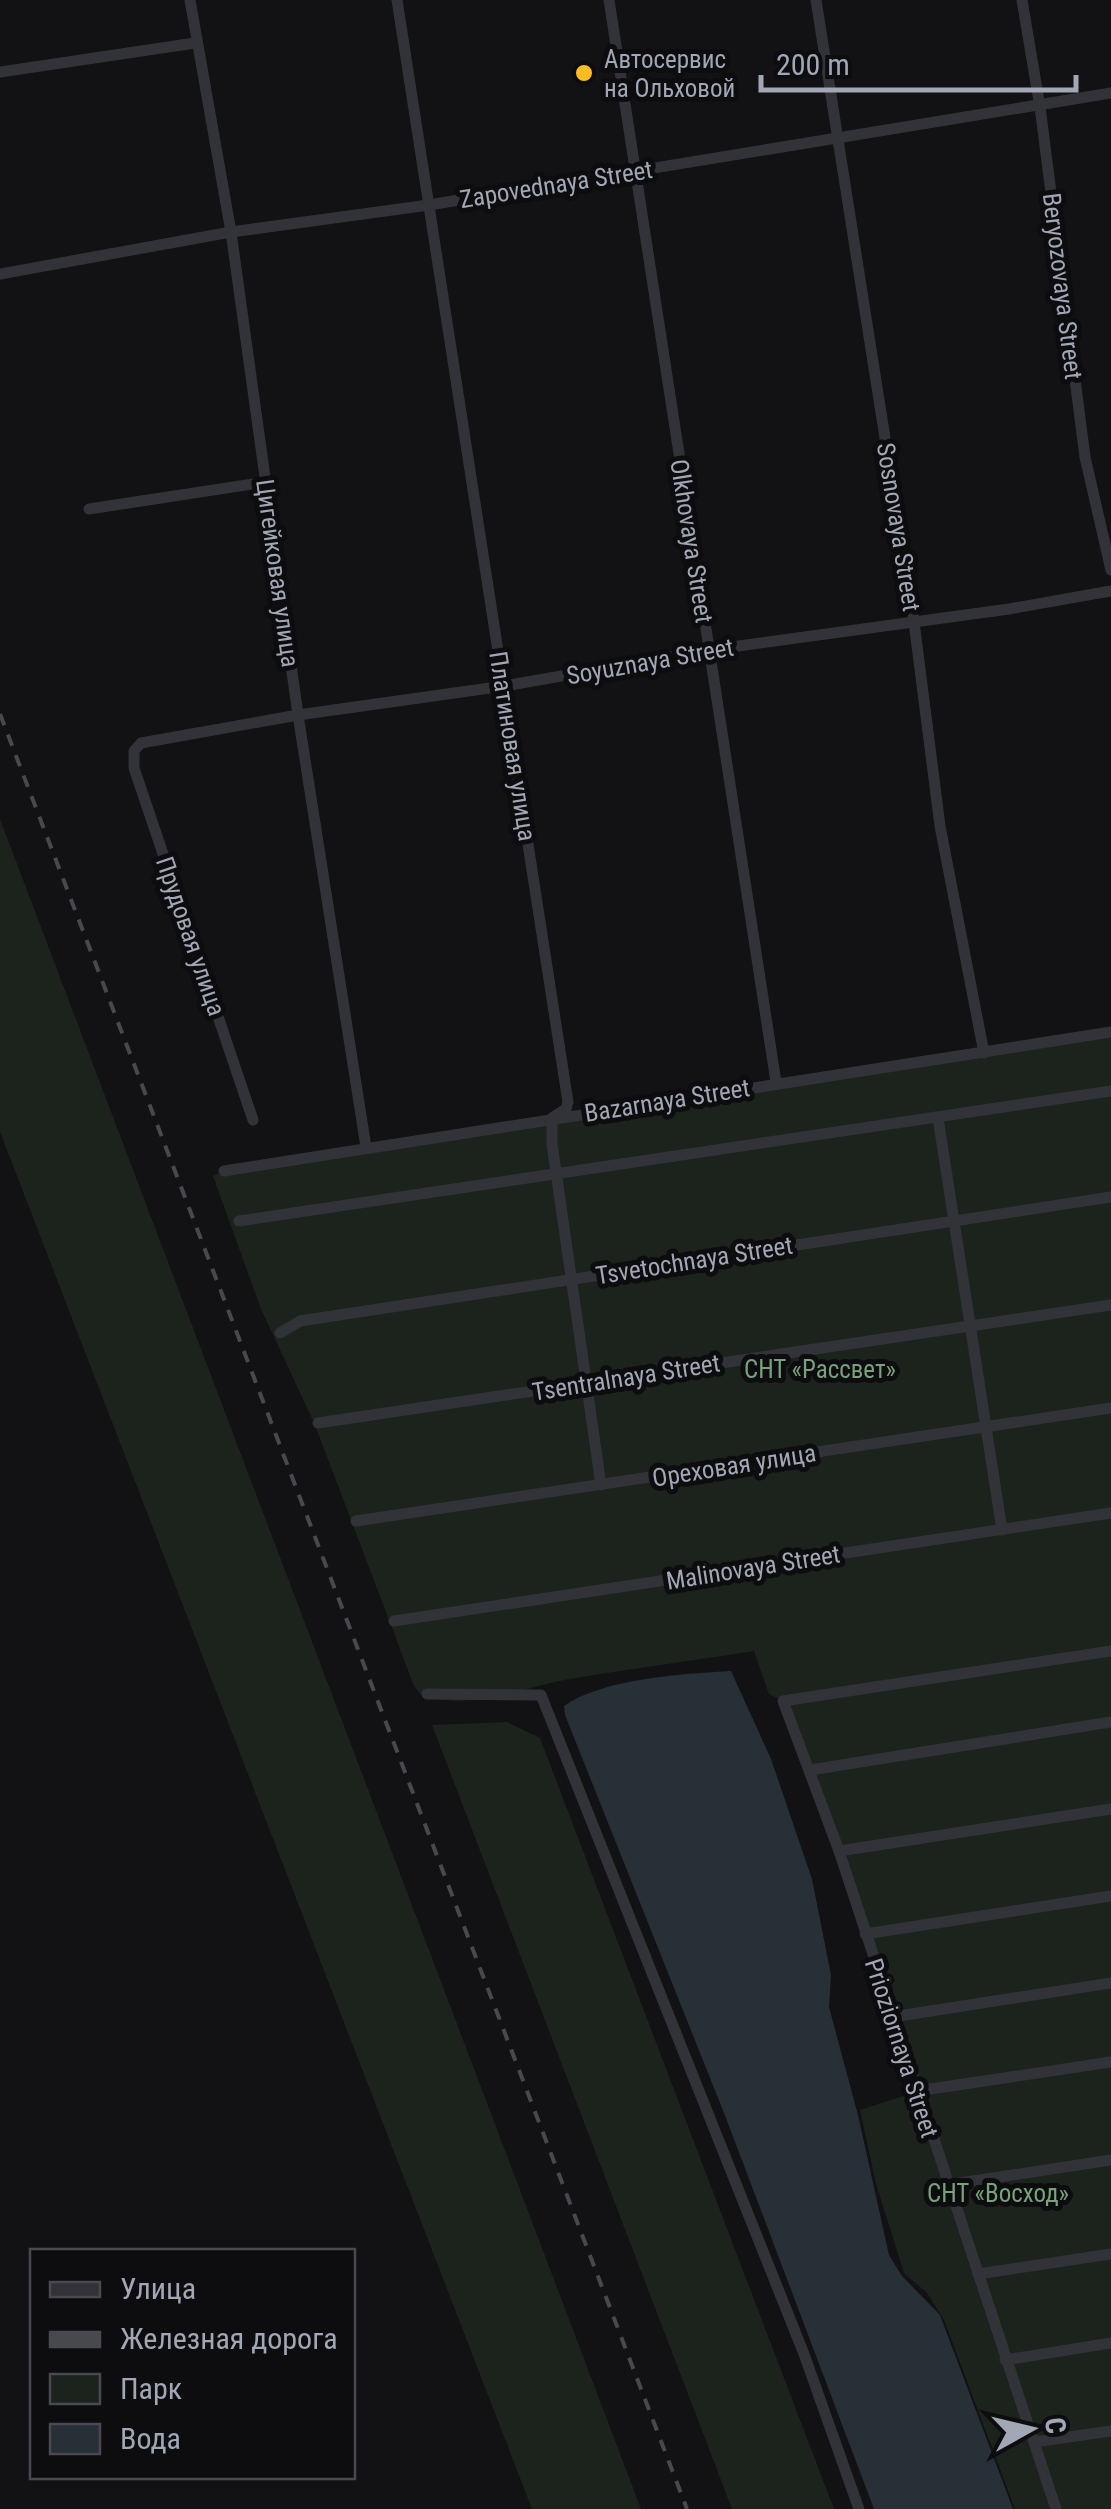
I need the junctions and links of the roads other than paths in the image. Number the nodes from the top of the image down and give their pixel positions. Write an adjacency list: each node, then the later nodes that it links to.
1 (190, 0): 6 (street, Цигейковая улица)
2 (397, 0): 12 (street, Платиновая улица)
3 (609, 0): 11 (street, Olkhovaya Street)
4 (816, 0): 10 (street, Sosnovaya Street)
5 (1022, 0): 9 (street, Beryozovaya Street)
6 (195, 43): 7 (street); 13 (street, Цигейковая улица)
7 (0, 72)
8 (1111, 93): 9 (street, Zapovednaya Street)
9 (1040, 107): 10 (street, Zapovednaya Street); 17 (street, Beryozovaya Street)
10 (838, 136): 11 (street, Zapovednaya Street); 19 (street, Sosnovaya Street)
11 (636, 172): 12 (street, Zapovednaya Street); 20 (street, Olkhovaya Street)
12 (430, 205): 13 (street, Zapovednaya Street); 21 (street, Платиновая улица)
13 (230, 232): 14 (street, Zapovednaya Street); 15 (street, Цигейковая улица)
14 (0, 274)
15 (266, 482): 16 (street); 22 (street, Цигейковая улица)
16 (90, 509)
17 (1111, 570)
18 (1111, 591): 19 (street, Soyuznaya Street)
19 (914, 622): 20 (street, Soyuznaya Street); 25 (street, Sosnovaya Street)
20 (708, 650): 21 (street, Soyuznaya Street); 26 (street, Olkhovaya Street)
21 (504, 686): 22 (street, Soyuznaya Street); 28 (street, Платиновая улица)
22 (298, 715): 23 (street, Soyuznaya Street); 31 (street, Цигейковая улица)
23 (134, 751): 30 (street, Прудовая улица)
24 (1111, 1032): 25 (street, Bazarnaya Street)
25 (984, 1053): 26 (street, Bazarnaya Street)
26 (776, 1082): 28 (street, Bazarnaya Street)
27 (1111, 1092): 29 (street)
28 (552, 1118): 31 (street, Bazarnaya Street); 33 (street, Платиновая улица)
29 (938, 1118): 33 (street); 36 (street)
30 (254, 1120)
31 (366, 1147): 32 (street, Bazarnaya Street)
32 (224, 1171)
33 (556, 1175): 35 (street); 37 (street, Платиновая улица)
34 (1111, 1198): 36 (street, Tsvetochnaya Street)
35 (239, 1221)
36 (954, 1221): 37 (street, Tsvetochnaya Street); 39 (street)
37 (570, 1279): 40 (street, Tsvetochnaya Street); 41 (street, Платиновая улица)
38 (1111, 1305): 39 (street, Tsentralnaya Street)
39 (972, 1326): 41 (street, Tsentralnaya Street); 44 (street)
40 (280, 1334)
41 (587, 1383): 43 (street, Tsentralnaya Street); 45 (street, Платиновая улица)
42 (1111, 1408): 44 (street, Ореховая улица)
43 (318, 1423)
44 (987, 1427): 45 (street, Ореховая улица); 48 (street)
45 (601, 1485): 47 (street, Ореховая улица)
46 (1111, 1513): 48 (street, Malinovaya Street)
47 (356, 1521)
48 (1002, 1530): 49 (street, Malinovaya Street)
49 (394, 1621)
50 (1111, 1650): 53 (street, Prioziornaya Street)
51 (427, 1694): 70 (street)
52 (1111, 1722): 53 (street)
53 (810, 1770): 55 (street, Prioziornaya Street)
54 (1111, 1809): 55 (street)
55 (839, 1851): 57 (street, Prioziornaya Street)
56 (1111, 1896): 57 (street)
57 (866, 1934): 59 (street, Prioziornaya Street)
58 (1111, 1983): 59 (street)
59 (892, 2017): 61 (street, Prioziornaya Street)
60 (1111, 2062): 61 (street)
61 (917, 2092): 63 (street, Prioziornaya Street)
62 (1111, 2160): 63 (street)
63 (947, 2185): 65 (street, Prioziornaya Street)
64 (1111, 2254): 65 (street)
65 (978, 2274): 67 (street, Prioziornaya Street)
66 (1111, 2343): 67 (street)
67 (1005, 2360): 69 (street, Prioziornaya Street)
68 (1111, 2431): 69 (street)
69 (1034, 2442): 71 (street, Prioziornaya Street)
70 (859, 2509)
71 (1056, 2509)

